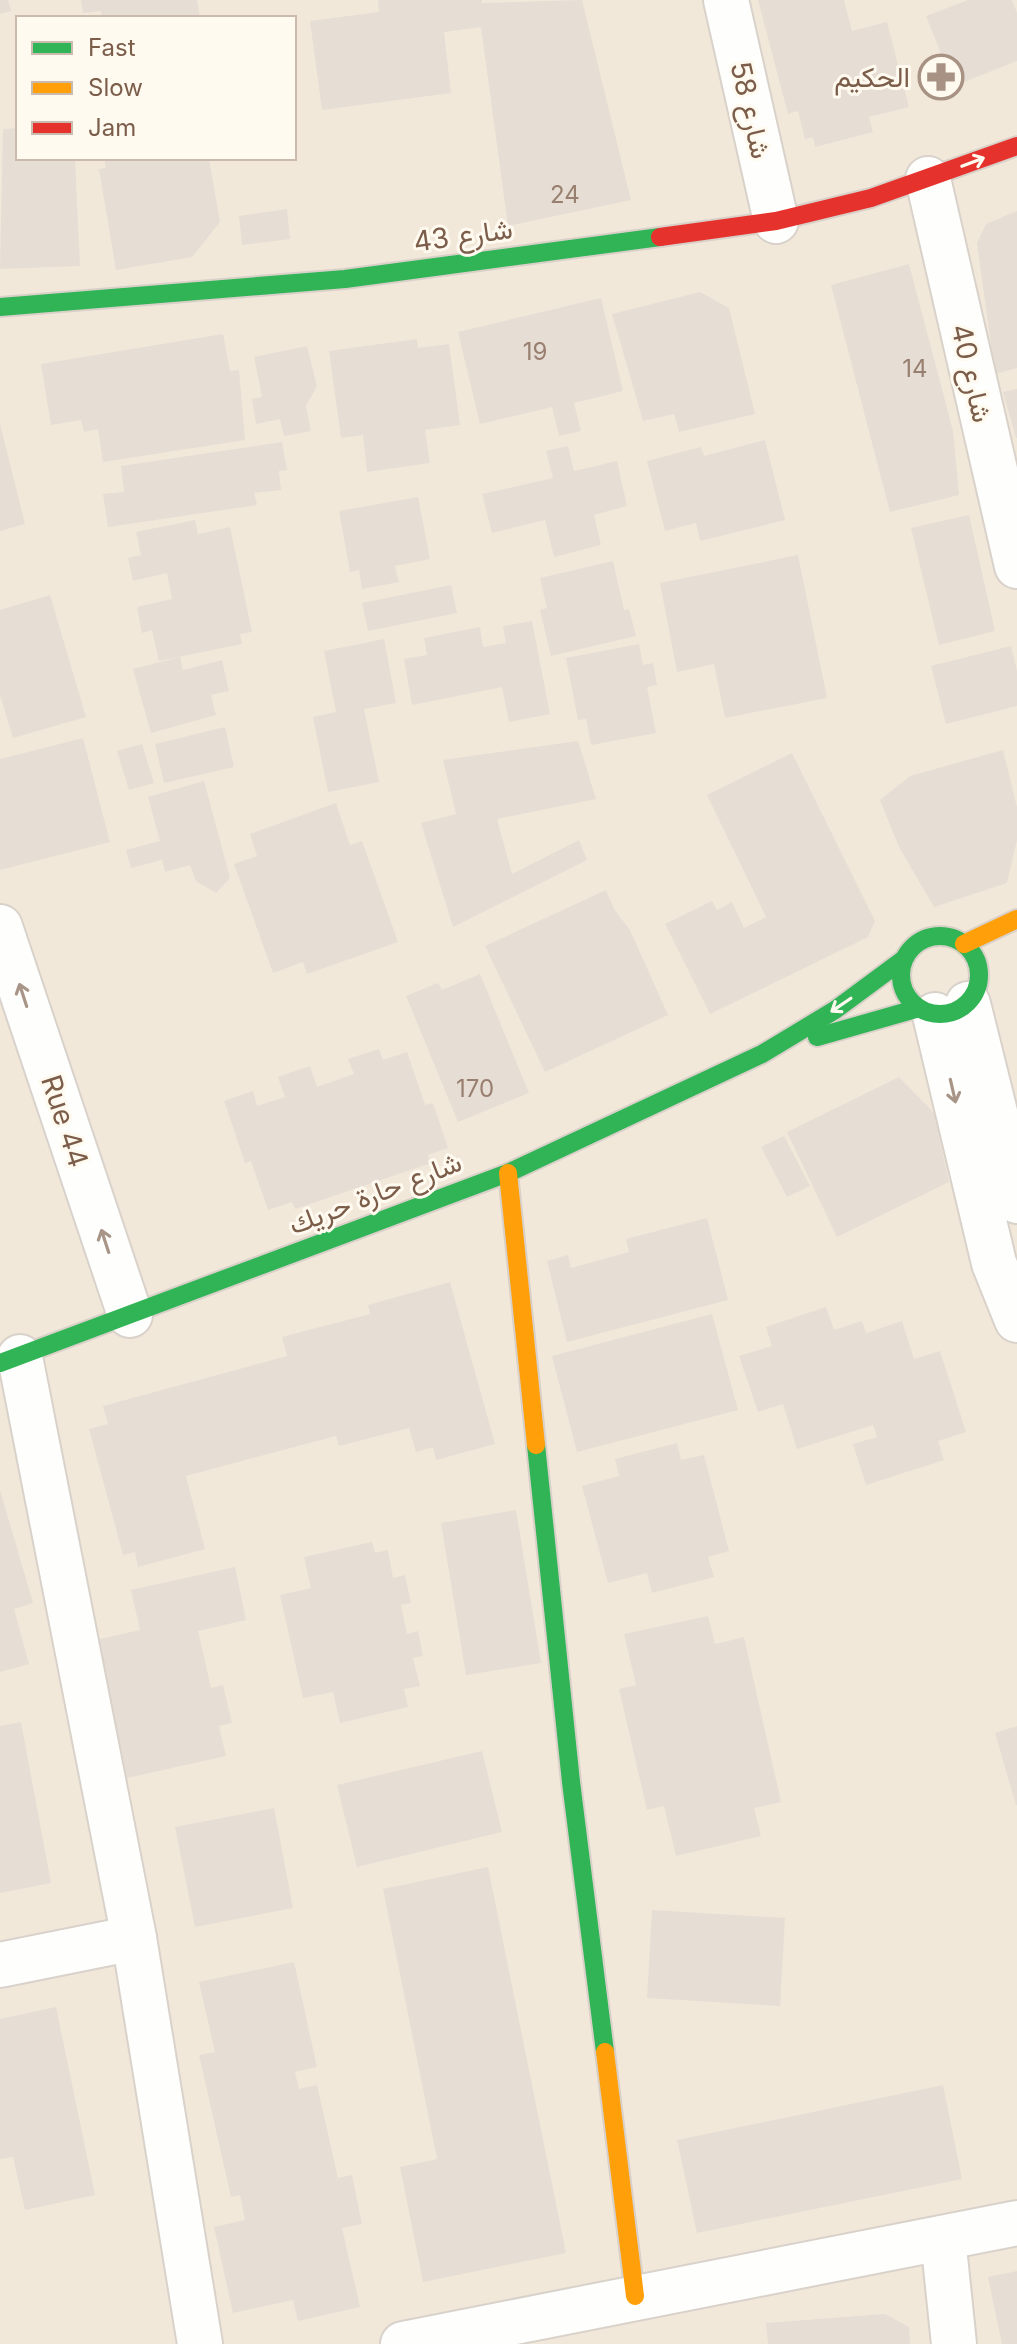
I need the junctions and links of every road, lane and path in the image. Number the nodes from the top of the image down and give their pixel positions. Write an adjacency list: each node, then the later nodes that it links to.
1 (726, 0): 4 (street, شارع 58)
2 (1017, 146): 3 (street, شارع 43, one-way to 2)
3 (928, 179): 4 (street, شارع 43); 6 (street, شارع 40)
4 (776, 221): 5 (street, شارع 43)
5 (0, 307)
6 (1017, 566)
7 (1017, 919): 9 (street)
8 (0, 927): 15 (street, Rue 44, one-way to 8)
9 (964, 944): 10 (street); 11 (street)
10 (904, 959): 11 (street); 12 (street, شارع حارة حريك, one-way to 12)
11 (941, 1009): 12 (street, شارع حارة حريك); 14 (street); 16 (street, one-way to 16)
12 (762, 1054): 13 (street, شارع حارة حريك)
13 (508, 1173): 15 (street, شارع حارة حريك); 22 (street)
14 (1017, 1201)
15 (130, 1315): 17 (street, شارع حارة حريك)
16 (1017, 1320)
17 (10, 1360): 18 (street)
18 (134, 1938): 19 (street); 24 (street)
19 (0, 1965)
20 (1017, 2223): 21 (street)
21 (943, 2238): 22 (street); 26 (street)
22 (635, 2296): 23 (street)
23 (536, 2330): 25 (street)
24 (200, 2344)
25 (403, 2344)
26 (954, 2344)

